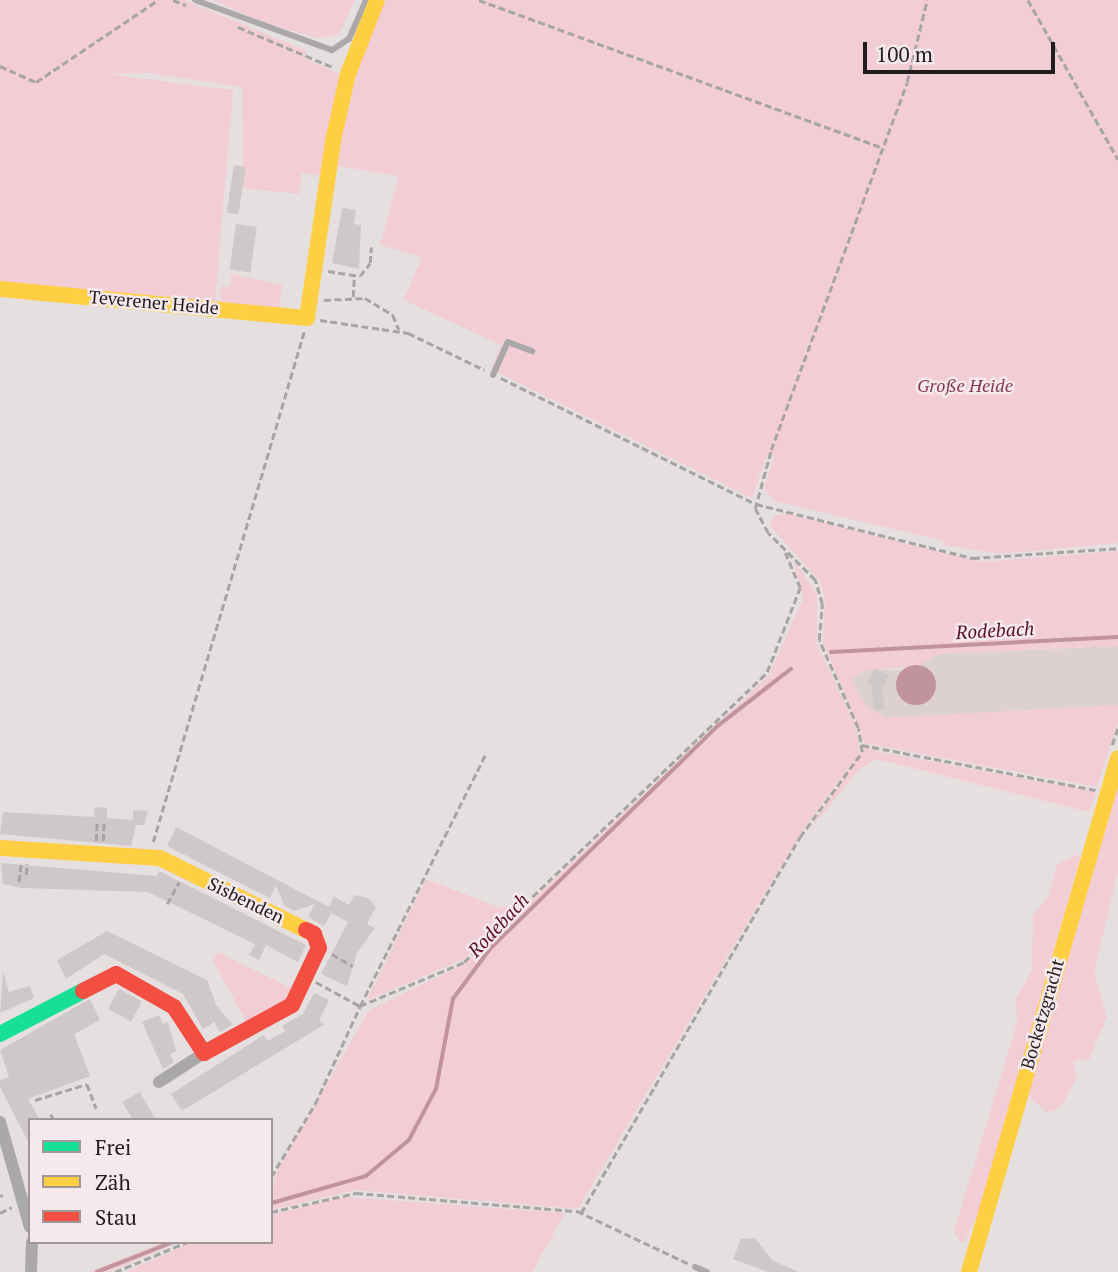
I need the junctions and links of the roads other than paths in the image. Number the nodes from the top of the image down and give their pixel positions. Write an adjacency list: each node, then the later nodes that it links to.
1 (195, 0): 2 (lane)
2 (366, 0)
3 (377, 0): 4 (street, Teverener Heide)
4 (0, 289)
5 (532, 351): 6 (lane)
6 (494, 374)
7 (1118, 758): 18 (street, Bocketzgracht)
8 (0, 848): 10 (street, Sisbenden)
9 (0, 1034): 10 (street)
10 (204, 1053): 11 (street)
11 (159, 1082)
12 (0, 1122): 13 (street)
13 (28, 1220)
14 (32, 1244): 16 (street)
15 (695, 1267): 17 (lane)
16 (31, 1272)
17 (707, 1272)
18 (969, 1272)

